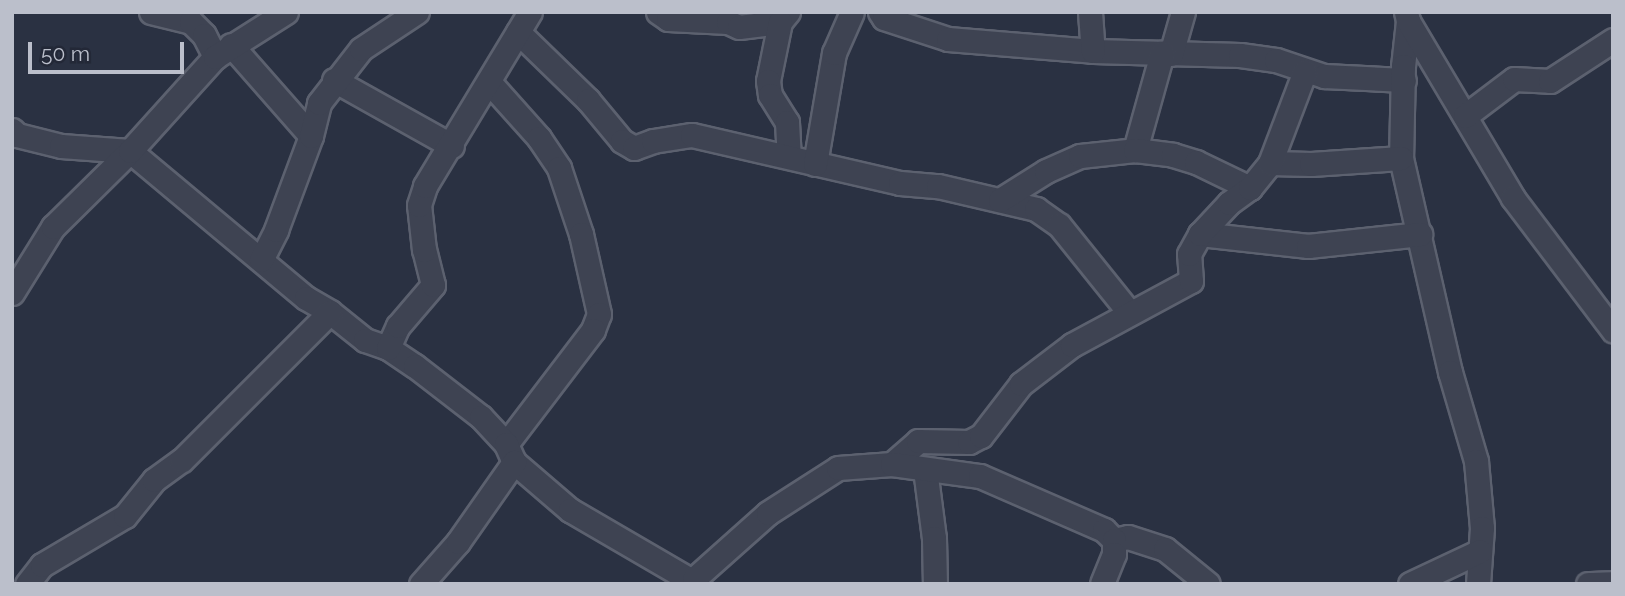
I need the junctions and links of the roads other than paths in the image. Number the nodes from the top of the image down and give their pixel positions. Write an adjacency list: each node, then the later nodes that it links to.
1 (151, 12): 14 (street)
2 (285, 12): 14 (street)
3 (417, 12): 18 (street)
4 (530, 12): 12 (street)
5 (658, 12): 10 (street)
6 (852, 12): 30 (street)
7 (880, 12): 15 (street)
8 (1090, 12): 15 (street)
9 (1183, 12): 16 (street)
10 (784, 17): 27 (street)
11 (1407, 17): 19 (street); 21 (street)
12 (518, 32): 20 (street); 27 (street)
13 (1613, 40): 21 (street)
14 (223, 51): 23 (street); 26 (street)
15 (1093, 51): 16 (street)
16 (1167, 53): 17 (street); 25 (street)
17 (1306, 71): 19 (street); 29 (street)
18 (334, 80): 23 (street); 24 (street)
19 (1404, 80): 28 (street)
20 (489, 82): 24 (street); 41 (street)
21 (1465, 116): 39 (street)
22 (12, 130): 26 (street)
23 (311, 136): 35 (street)
24 (452, 146): 40 (street)
25 (1135, 150): 31 (street); 32 (street)
26 (130, 151): 35 (street); 36 (street)
27 (789, 156): 30 (street)
28 (1401, 158): 29 (street); 34 (street)
29 (1270, 163): 31 (street)
30 (815, 164): 32 (street)
31 (1250, 188): 33 (street)
32 (1000, 200): 38 (street)
33 (1200, 234): 34 (street); 38 (street)
34 (1420, 234): 45 (street)
35 (261, 260): 37 (street)
36 (12, 293)
37 (330, 312): 40 (street); 48 (street)
38 (1129, 312): 42 (street)
39 (1613, 330)
40 (388, 348): 41 (street)
41 (510, 453): 46 (street); 49 (street)
42 (892, 464): 43 (street); 46 (street)
43 (925, 469): 44 (street); 50 (street)
44 (1114, 540): 51 (street); 52 (street)
45 (1480, 551): 53 (street); 54 (street)
46 (696, 581)
47 (1613, 583): 55 (street)
48 (27, 584)
49 (421, 584)
50 (935, 584)
51 (1102, 584)
52 (1208, 584)
53 (1410, 584)
54 (1478, 584)
55 (1588, 584)

